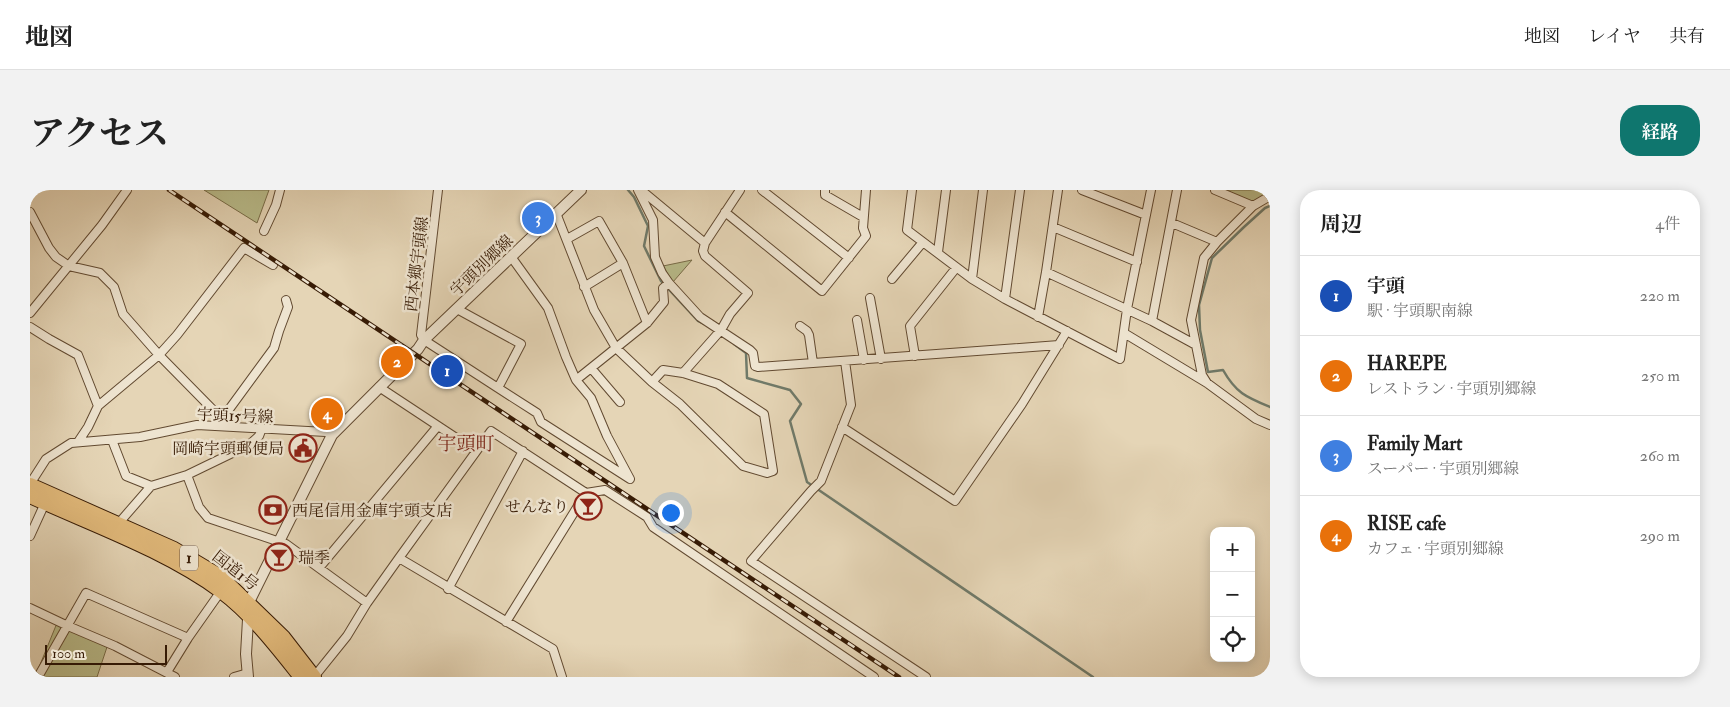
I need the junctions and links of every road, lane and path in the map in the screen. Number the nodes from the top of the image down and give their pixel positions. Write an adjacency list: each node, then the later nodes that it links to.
1 (127, 190): 39 (street)
2 (280, 190): 28 (street)
3 (438, 190): 61 (street, 西本郷宇頭線)
4 (580, 190): 23 (street, 宇頭別郷線)
5 (640, 190): 32 (street); 44 (street)
6 (740, 190): 22 (street)
7 (762, 190): 35 (street)
8 (825, 190): 25 (street)
9 (866, 190): 25 (street)
10 (912, 190): 30 (street)
11 (946, 190): 33 (street)
12 (983, 190): 43 (street)
13 (1020, 190): 47 (street)
14 (1058, 190): 27 (street)
15 (1082, 190): 24 (street)
16 (1150, 190): 24 (street)
17 (1177, 190): 26 (street)
18 (1217, 190): 20 (street)
19 (1270, 196): 20 (street)
20 (1253, 206): 31 (street)
21 (30, 212): 39 (street)
22 (725, 212): 32 (street); 35 (street)
23 (556, 213): 29 (street); 34 (street, 宇頭別郷線)
24 (1146, 215): 36 (street)
25 (863, 217): 35 (street)
26 (1172, 223): 31 (street); 54 (street)
27 (1053, 227): 36 (street); 41 (street)
28 (264, 231)
29 (567, 240): 37 (street); 45 (street)
30 (924, 242): 33 (street); 42 (street)
31 (1217, 242): 63 (street)
32 (705, 243): 58 (street)
33 (938, 252): 40 (street)
34 (512, 258): 49 (street, 宇頭別郷線); 73 (street)
35 (849, 258)
36 (1136, 262): 50 (street)
37 (623, 263): 45 (street); 55 (street)
38 (273, 265): 65 (street)
39 (69, 266): 51 (street); 65 (street)
40 (956, 268): 43 (street); 66 (street)
41 (1046, 272): 50 (street); 52 (street)
42 (892, 278)
43 (972, 279): 47 (street)
44 (666, 286): 55 (street); 58 (street)
45 (584, 287): 64 (street)
46 (870, 298): 67 (street)
47 (1005, 299): 52 (street)
48 (286, 300): 80 (street)
49 (457, 309): 61 (street, 宇頭別郷線); 77 (street)
50 (1128, 309): 54 (street); 60 (street)
51 (30, 313)
52 (1038, 317): 59 (street)
53 (857, 320): 68 (street)
54 (1152, 320): 63 (street)
55 (647, 323): 64 (street)
56 (800, 326): 70 (street)
57 (30, 327): 79 (street)
58 (721, 330): 70 (street); 72 (street)
59 (1067, 331): 60 (street); 62 (street)
60 (1124, 333): 75 (street)
61 (424, 340): 76 (street, 宇頭別郷線); 77 (street)
62 (1059, 344): 66 (street); 83 (street)
63 (1196, 345): 75 (street)
64 (616, 348): 71 (street); 74 (street)
65 (159, 355): 79 (street); 80 (street)
66 (915, 356): 67 (street)
67 (881, 359): 68 (street)
68 (864, 360): 69 (street)
69 (845, 361): 70 (street); 83 (street)
70 (813, 363)
71 (591, 368): 73 (street); 78 (street)
72 (683, 374): 74 (street); 74 (street)
73 (576, 380): 77 (street)
74 (652, 382)
75 (1207, 383): 81 (street)
76 (379, 388): 82 (street); 85 (street)
77 (498, 388)
78 (620, 402)
79 (98, 406): 87 (street)
80 (222, 422): 84 (street, 宇頭15号線); 86 (street, 宇頭15号線)
81 (1270, 425)
82 (437, 427): 88 (street); 100 (street)
83 (842, 427): 117 (street)
84 (262, 428): 85 (street, 宇頭15号線); 90 (street)
85 (332, 435): 98 (street)
86 (112, 440): 87 (street, 宇頭15号線); 92 (street)
87 (74, 442): 91 (street)
88 (476, 451): 89 (street); 99 (street)
89 (523, 451): 93 (street); 101 (street)
90 (187, 475): 92 (street); 98 (street)
91 (30, 485): 96 (highway, 国道1号 / 1)
92 (151, 486): 96 (street)
93 (586, 493): 106 (street); 116 (street)
94 (30, 496): 95 (highway, 国道1号 / 1)
95 (45, 503): 97 (street); 102 (highway, 国道1号 / 1)
96 (118, 524): 105 (highway, 国道1号 / 1)
97 (30, 536)
98 (278, 542): 100 (street); 105 (street)
99 (399, 558): 101 (street); 103 (street)
100 (319, 568): 103 (street)
101 (448, 589): 106 (street)
102 (221, 591): 105 (highway, 国道1号 / 1); 108 (street)
103 (367, 603): 114 (street)
104 (30, 608): 107 (street)
105 (248, 608): 109 (street); 113 (highway, 国道1号 / 1); 114 (highway, 国道1号 / 1)
106 (506, 622): 115 (street)
107 (68, 626): 108 (street); 110 (street); 111 (street)
108 (188, 638): 110 (street)
109 (248, 675): 112 (street)
110 (172, 676)
111 (38, 677)
112 (234, 677)
113 (301, 677)
114 (314, 677)
115 (562, 677)
116 (874, 677)
117 (926, 677)

